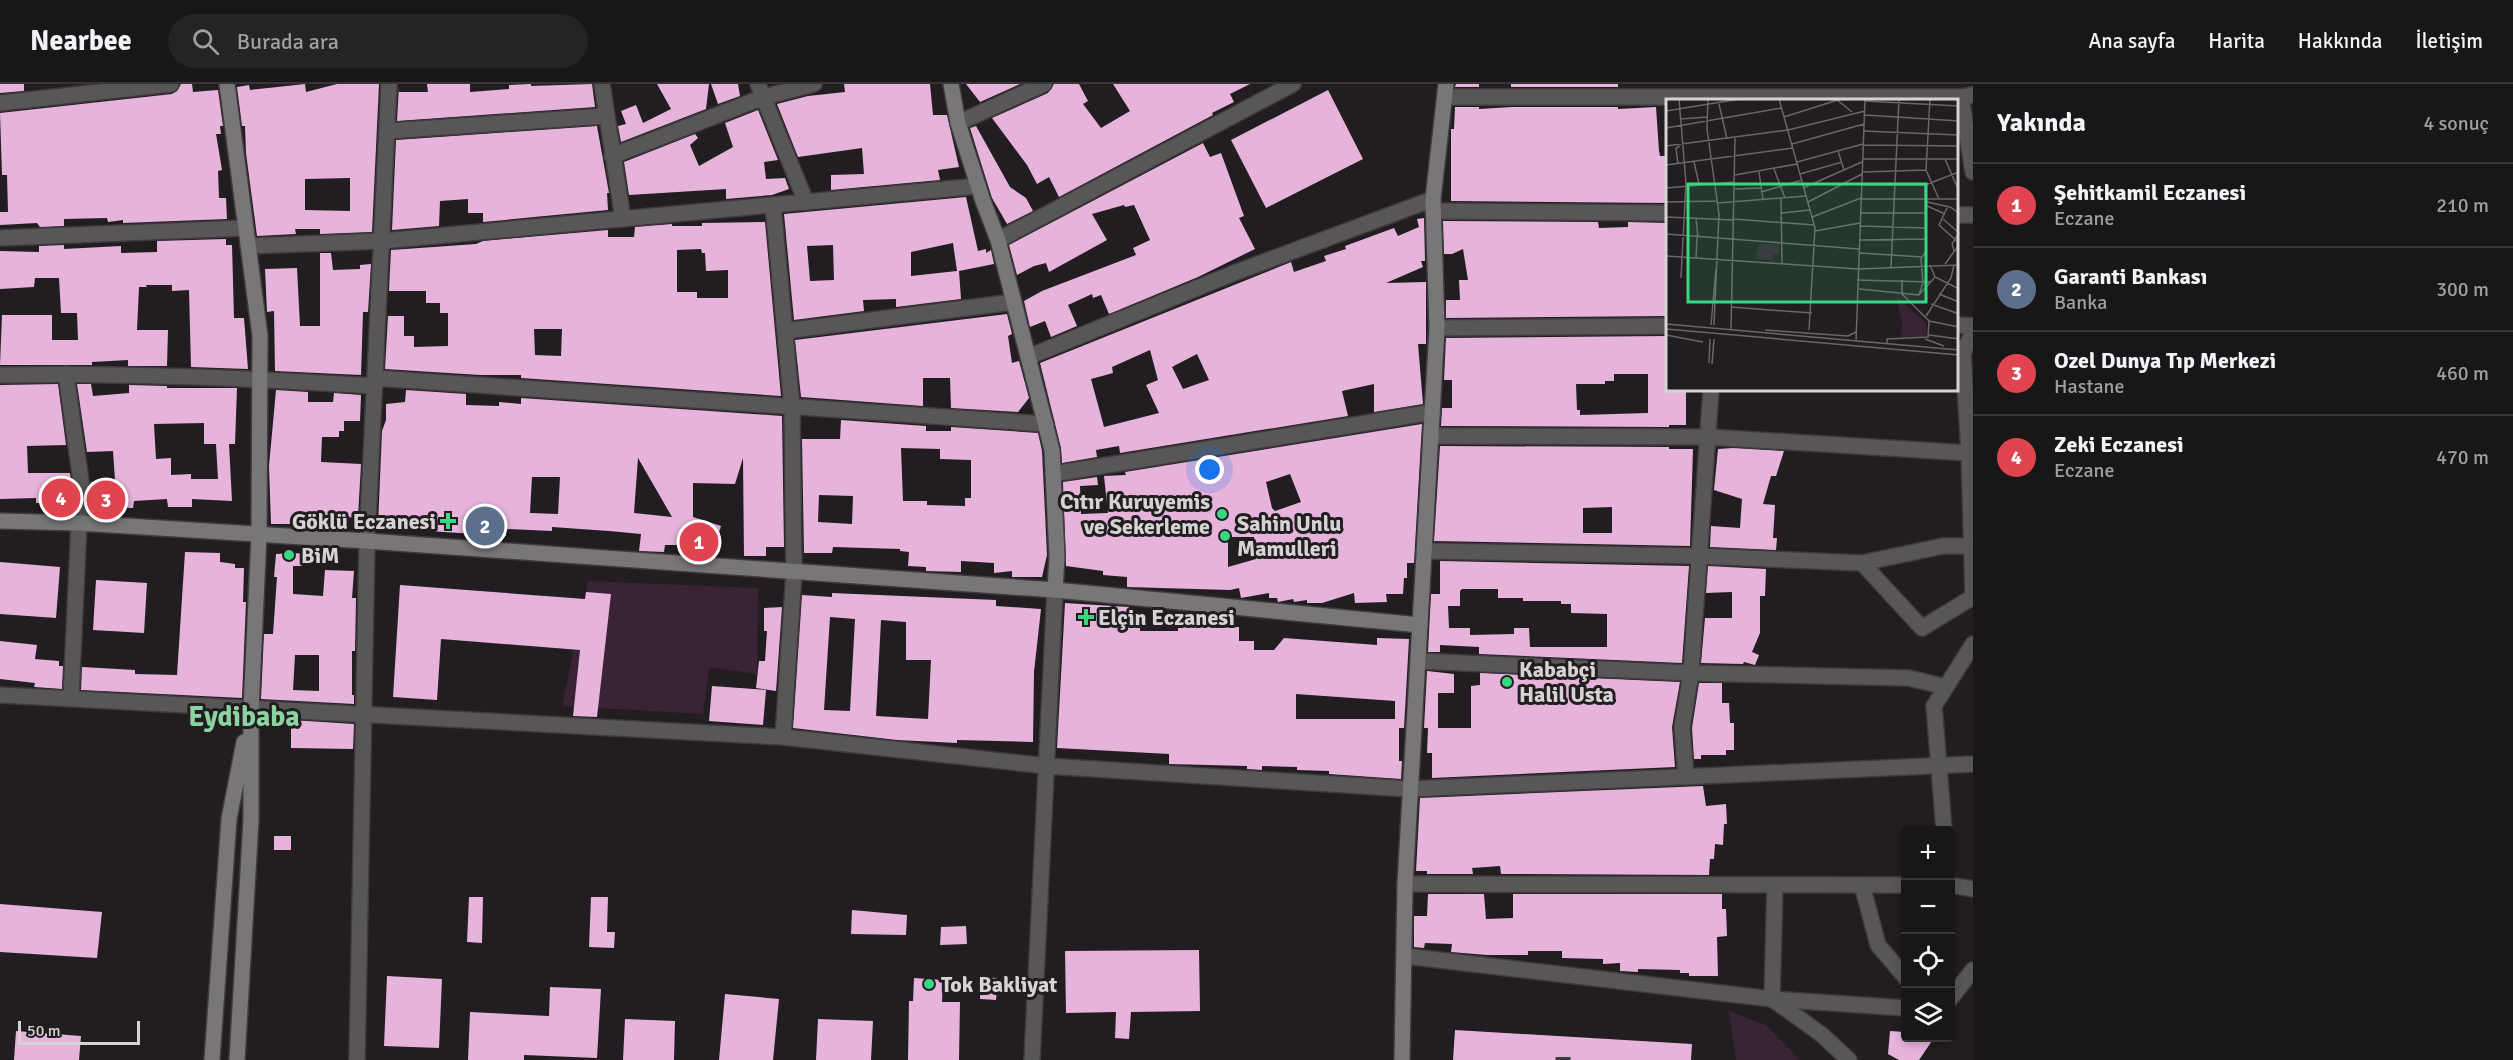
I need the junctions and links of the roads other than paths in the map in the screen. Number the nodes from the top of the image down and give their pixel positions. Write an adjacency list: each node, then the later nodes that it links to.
1 (171, 84): 9 (street)
2 (227, 84): 26 (street)
3 (389, 84): 17 (street)
4 (602, 84): 15 (street)
5 (814, 84): 10 (street)
6 (951, 84): 16 (street)
7 (1044, 84): 16 (street)
8 (1293, 84): 28 (street)
9 (97, 87): 14 (street)
10 (761, 90): 18 (street); 21 (street)
11 (1446, 91): 12 (street); 23 (street)
12 (1716, 94): 13 (street)
13 (1967, 96): 19 (street)
14 (0, 103)
15 (606, 116): 17 (street); 18 (street)
16 (958, 123): 20 (street)
17 (388, 131): 29 (street)
18 (612, 156): 25 (street)
19 (1973, 172)
20 (978, 186): 21 (street); 28 (street)
21 (806, 202): 22 (street)
22 (773, 205): 25 (street); 36 (street)
23 (1433, 205): 24 (street); 35 (street); 38 (street)
24 (1666, 213)
25 (623, 219): 29 (street)
26 (246, 228): 27 (street); 30 (street)
27 (0, 238)
28 (998, 240): 31 (street)
29 (382, 241): 30 (street); 42 (street)
30 (248, 246): 41 (street)
31 (1014, 302): 36 (street); 38 (street)
32 (1958, 325): 34 (street)
33 (1666, 326): 35 (street)
34 (1973, 326)
35 (1437, 328): 45 (street)
36 (785, 331): 44 (street)
37 (1973, 332): 49 (street)
38 (1028, 357): 46 (street)
39 (66, 374): 40 (street); 41 (street); 52 (street)
40 (0, 375)
41 (260, 379): 42 (street); 53 (street)
42 (375, 382): 44 (street); 54 (street)
43 (1711, 392): 48 (street)
44 (792, 407): 46 (street); 59 (street)
45 (1432, 412): 47 (street); 50 (street)
46 (1046, 424): 50 (street)
47 (1431, 436): 48 (street); 56 (street)
48 (1708, 437): 49 (street); 57 (street)
49 (1970, 453): 55 (street)
50 (1053, 474): 60 (street)
51 (0, 521): 52 (street)
52 (83, 523): 53 (street); 68 (street)
53 (259, 535): 54 (street); 69 (street)
54 (367, 541): 59 (street); 70 (street)
55 (1971, 546): 58 (street); 61 (street)
56 (1424, 551): 57 (street); 62 (street)
57 (1698, 556): 58 (street); 65 (street)
58 (1863, 563): 61 (street)
59 (794, 572): 60 (street); 71 (street)
60 (1055, 590): 62 (street); 73 (street)
61 (1973, 595)
62 (1420, 625): 64 (street)
63 (1973, 644): 66 (street)
64 (1418, 661): 65 (street); 76 (street)
65 (1691, 673): 66 (street); 75 (street)
66 (1946, 687): 74 (street)
67 (0, 695): 68 (street)
68 (71, 697): 69 (street)
69 (251, 710): 70 (street); 90 (street); 91 (street)
70 (363, 716): 71 (street); 92 (street)
71 (783, 737): 73 (street)
72 (1973, 764): 74 (street)
73 (1047, 766): 76 (street); 93 (street)
74 (1939, 766): 75 (street); 77 (street)
75 (1686, 777): 76 (street)
76 (1410, 789): 78 (street)
77 (1944, 826)
78 (1405, 884): 79 (street); 84 (street)
79 (1775, 885): 80 (street); 88 (street)
80 (1862, 885): 81 (street); 86 (street)
81 (1901, 885)
82 (1955, 886): 83 (street)
83 (1973, 888)
84 (1405, 956): 88 (street); 94 (street)
85 (1973, 970): 87 (street)
86 (1901, 973)
87 (1955, 993)
88 (1772, 999): 89 (street); 95 (street)
89 (1901, 1008)
90 (212, 1060)
91 (237, 1060)
92 (357, 1060)
93 (1032, 1060)
94 (1401, 1060)
95 (1849, 1060)

